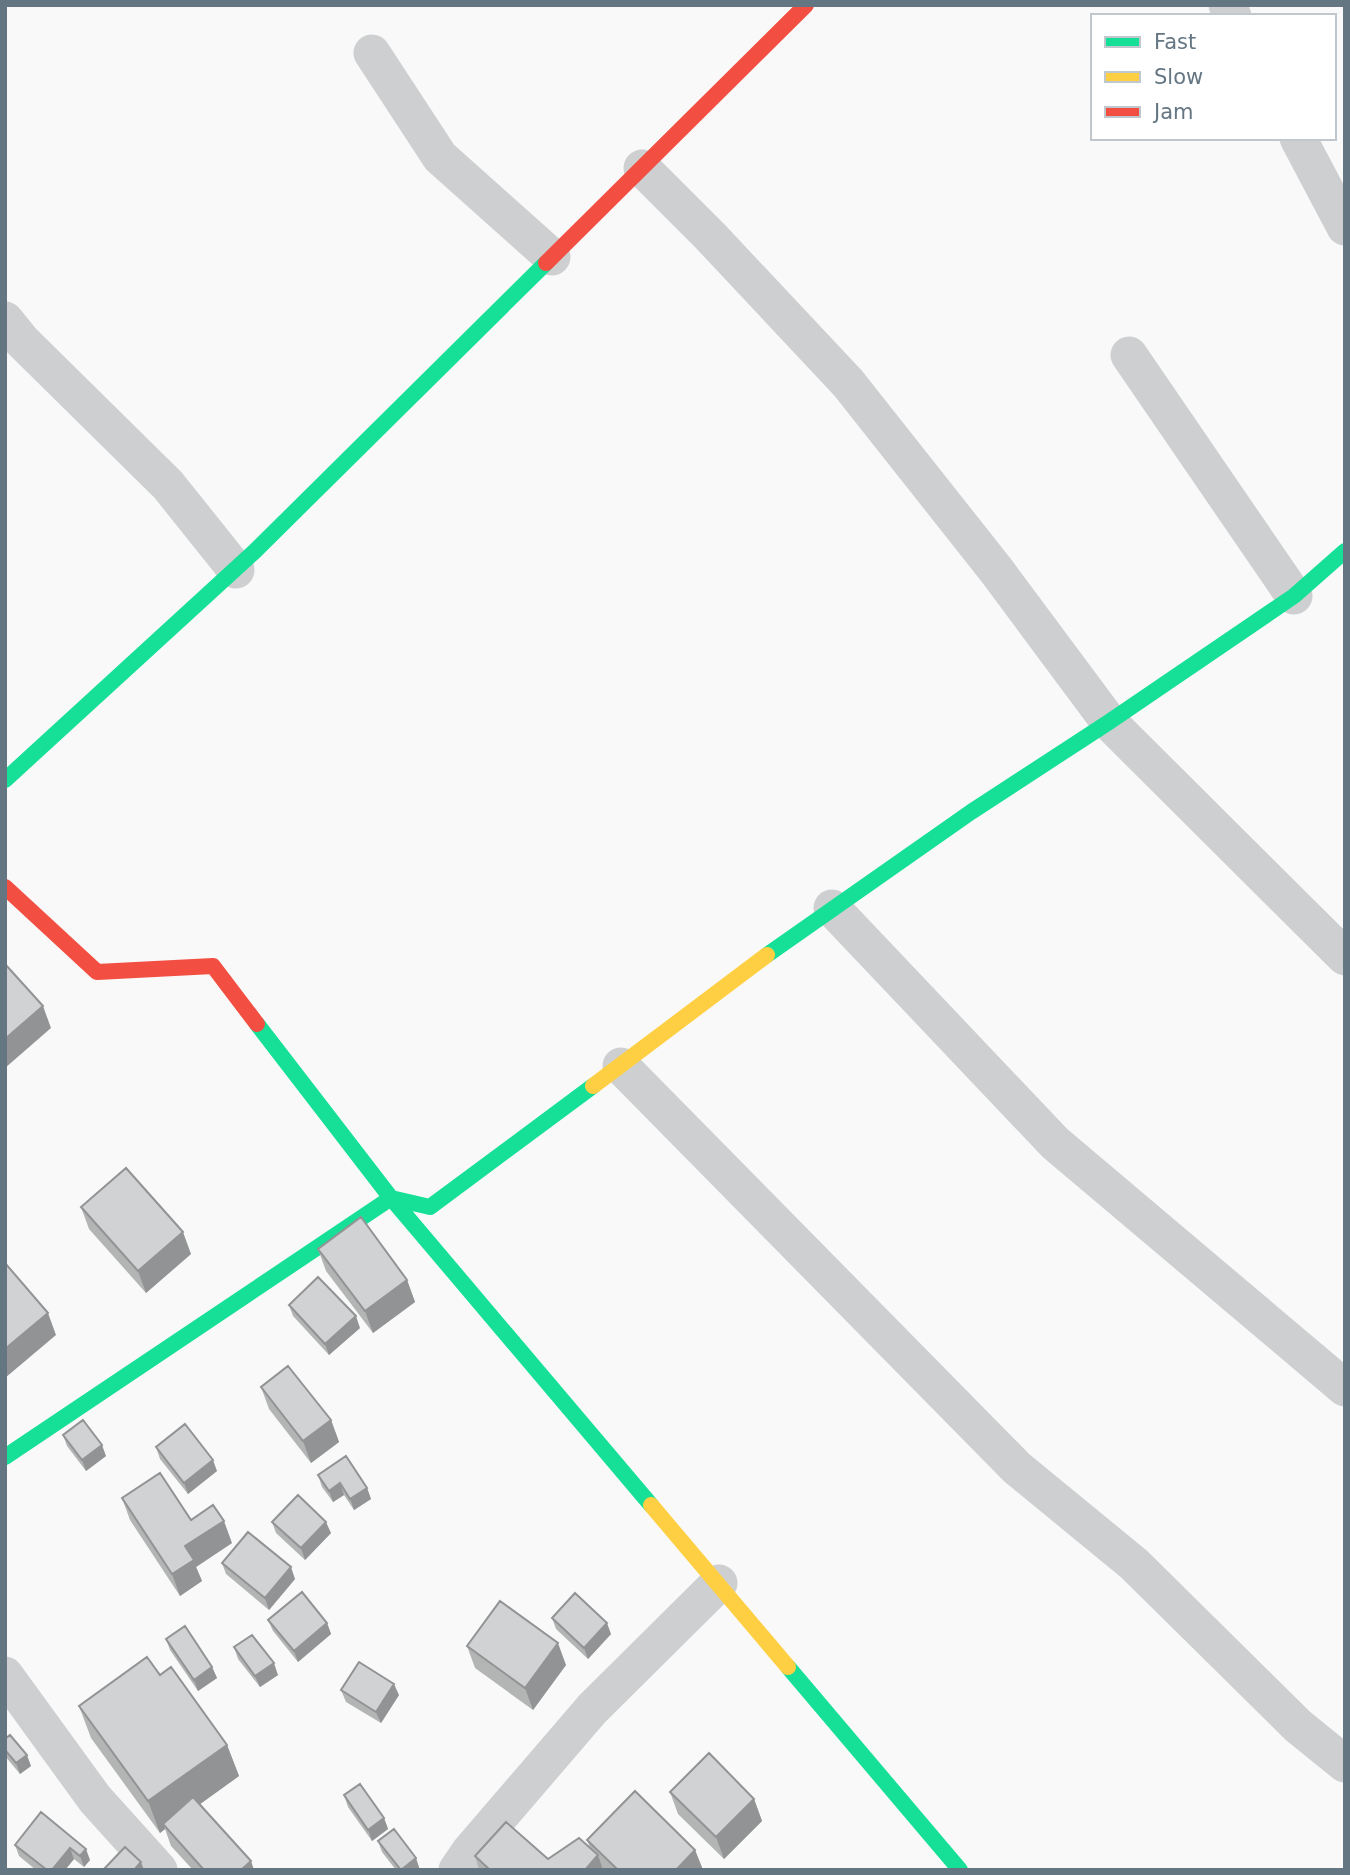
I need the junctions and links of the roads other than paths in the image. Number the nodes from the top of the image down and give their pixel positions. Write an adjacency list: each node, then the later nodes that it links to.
1 (806, 5): 4 (street)
2 (372, 53): 6 (street)
3 (1299, 140): 5 (street)
4 (642, 168): 6 (street); 12 (street)
5 (1345, 227)
6 (552, 257): 10 (street)
7 (5, 320): 10 (street)
8 (1129, 355): 11 (street)
9 (1345, 551): 11 (street)
10 (236, 569): 13 (street)
11 (1294, 596): 12 (street)
12 (1109, 722): 15 (street); 16 (street)
13 (5, 779)
14 (5, 887): 18 (street)
15 (832, 908): 17 (street); 19 (street)
16 (1345, 957)
17 (621, 1066): 18 (street); 24 (street)
18 (391, 1198): 20 (street); 21 (street)
19 (1345, 1388)
20 (5, 1457)
21 (719, 1583): 26 (street); 27 (street)
22 (5, 1675): 23 (street)
23 (16, 1716): 25 (street)
24 (1345, 1764)
25 (159, 1870)
26 (457, 1870)
27 (961, 1870)

